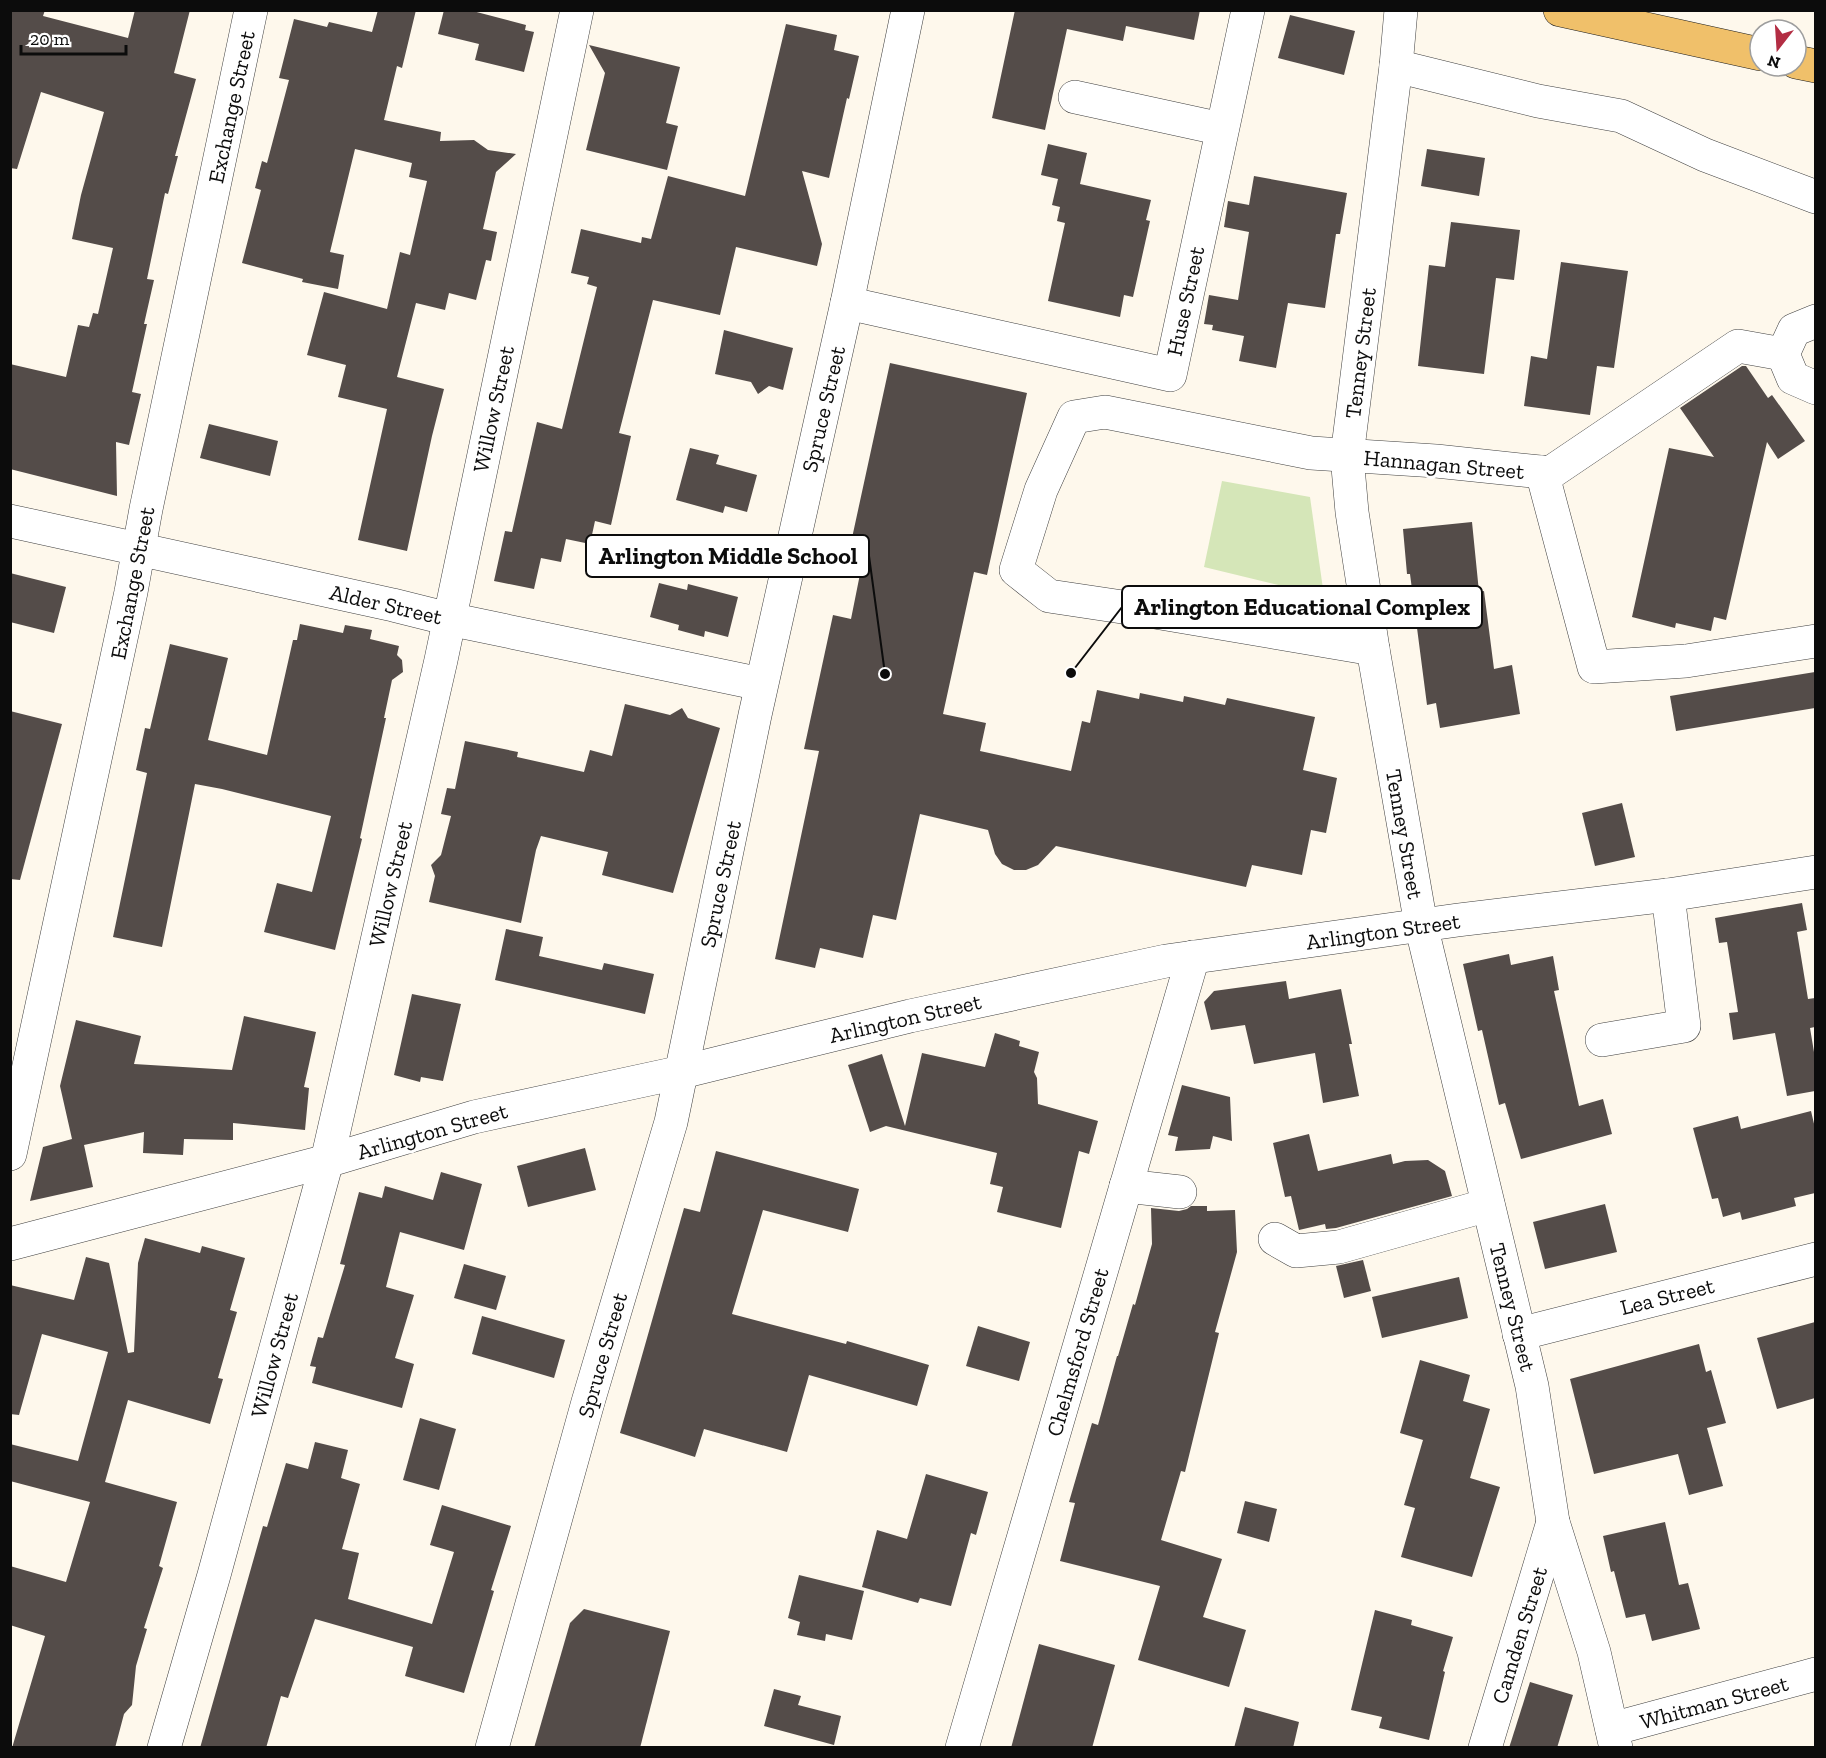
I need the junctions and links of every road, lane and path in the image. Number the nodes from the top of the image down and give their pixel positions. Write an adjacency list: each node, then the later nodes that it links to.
1 (251, 10): 19 (street, Exchange Street)
2 (577, 10): 20 (street, Willow Street)
3 (908, 10): 12 (street, Spruce Street)
4 (1248, 10): 10 (street, Huse Street)
5 (1401, 10): 8 (street, Tenney Street)
6 (1570, 12): 7 (main road)
7 (1748, 51)
8 (1396, 66): 11 (street); 16 (street, Tenney Street)
9 (1075, 97): 10 (street)
10 (1222, 129): 12 (street, Huse Street)
11 (1815, 197)
12 (847, 303): 23 (street, Spruce Street)
13 (1815, 321): 14 (street)
14 (1783, 354): 15 (street); 17 (street)
15 (1815, 388)
16 (1347, 456): 17 (street, Hannagan Street); 22 (street, Tenney Street); 22 (street, Hannagan Street)
17 (1542, 472): 21 (street)
18 (10, 521): 19 (street, Alder Street)
19 (139, 550): 20 (street, Alder Street); 30 (street, Exchange Street)
20 (449, 619): 23 (street, Alder Street); 31 (street, Willow Street)
21 (1815, 641)
22 (1373, 649): 26 (street, Tenney Street)
23 (761, 684): 29 (street, Spruce Street)
24 (1815, 872): 25 (street, Arlington Street)
25 (1668, 895): 26 (street, Arlington Street); 28 (street)
26 (1421, 925): 27 (street, Arlington Street); 34 (street, Tenney Street)
27 (1193, 957): 29 (street, Arlington Street); 32 (street, Chelmsford Street)
28 (1602, 1040)
29 (682, 1072): 31 (street, Arlington Street); 43 (street, Spruce Street)
30 (10, 1154)
31 (327, 1161): 36 (street, Arlington Street); 42 (street, Willow Street)
32 (1126, 1186): 33 (street); 44 (street, Chelmsford Street)
33 (1180, 1192)
34 (1488, 1205): 35 (street); 38 (street, Tenney Street)
35 (1275, 1239)
36 (10, 1244)
37 (1815, 1259): 38 (street, Lea Street)
38 (1520, 1334): 39 (street, Tenney Street)
39 (1553, 1522): 41 (street, Tenney Street); 45 (street, Camden Street)
40 (1815, 1674): 41 (street, Whitman Street)
41 (1614, 1738)
42 (164, 1748)
43 (492, 1748)
44 (962, 1748)
45 (1485, 1748)

